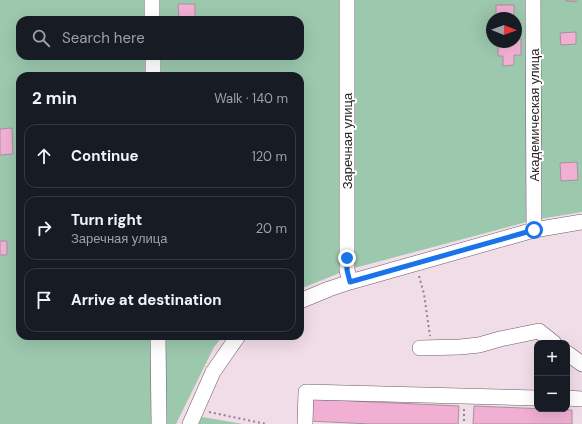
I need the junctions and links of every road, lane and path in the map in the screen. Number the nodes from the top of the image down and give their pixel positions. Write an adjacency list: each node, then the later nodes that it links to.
1 (152, 0): 4 (street)
2 (347, 0): 10 (street, Заречная улица)
3 (533, 0): 8 (street, Академическая улица)
4 (152, 16)
5 (153, 60): 6 (street)
6 (153, 72)
7 (582, 222): 8 (street)
8 (534, 230): 9 (street)
9 (415, 264): 10 (street); 15 (path)
10 (350, 282): 11 (street)
11 (304, 299)
12 (158, 340): 22 (street)
13 (235, 340): 21 (street)
14 (550, 340): 15 (street)
15 (426, 348)
16 (570, 355): 17 (street)
17 (582, 364)
18 (534, 398): 25 (street)
19 (570, 398): 20 (street)
20 (582, 399)
21 (196, 410): 23 (street); 24 (path)
22 (159, 424)
23 (190, 424)
24 (266, 424)
25 (305, 424)

